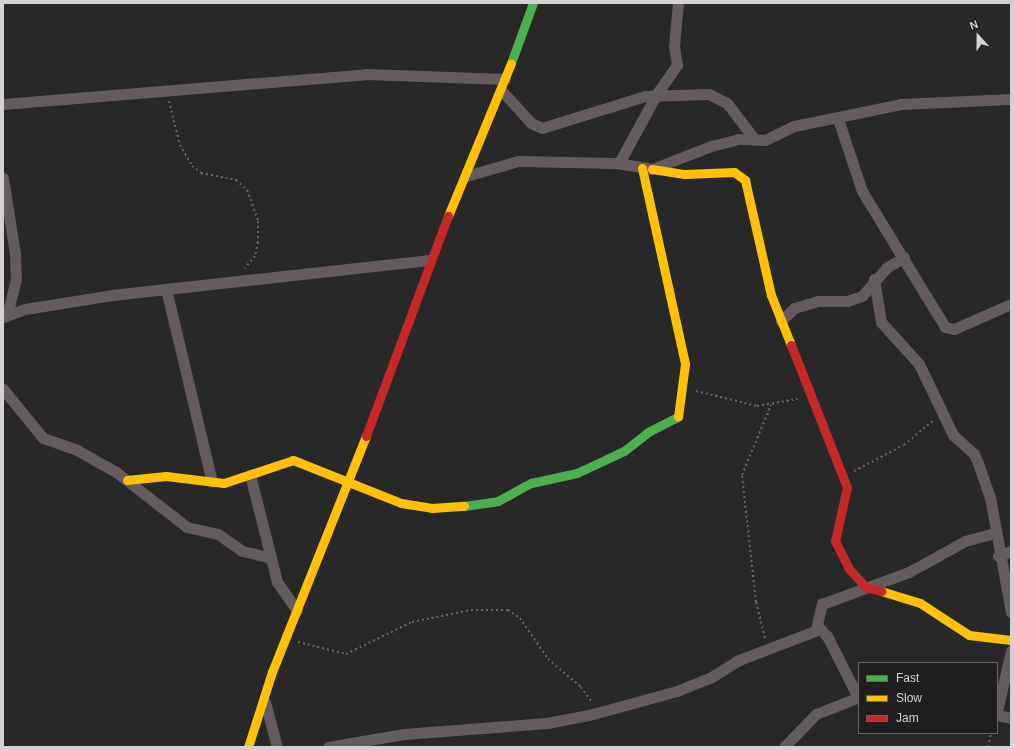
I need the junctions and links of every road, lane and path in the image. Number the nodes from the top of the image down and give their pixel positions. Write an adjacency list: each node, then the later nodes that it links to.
1 (533, 3): 3 (street)
2 (678, 3): 6 (street)
3 (505, 79): 4 (street); 5 (street)
4 (501, 90): 6 (street); 13 (street)
5 (167, 92): 8 (street); 18 (path)
6 (656, 95): 10 (street); 11 (street)
7 (1011, 99): 9 (street)
8 (3, 104)
9 (838, 119): 10 (street); 15 (street)
10 (755, 140): 12 (street)
11 (619, 163): 12 (street); 13 (street)
12 (647, 169): 22 (street); 24 (street)
13 (466, 176): 16 (street)
14 (3, 178): 21 (street)
15 (904, 257): 17 (street); 20 (street)
16 (430, 260): 18 (street); 32 (street)
17 (874, 279): 22 (street); 27 (street)
18 (233, 282): 19 (street)
19 (166, 289): 21 (street); 31 (street)
20 (1011, 304)
21 (5, 316)
22 (781, 321): 25 (street)
23 (3, 388): 30 (street)
24 (683, 389): 26 (path); 32 (street)
25 (810, 395): 26 (path); 29 (street)
26 (771, 405): 43 (path)
27 (943, 411): 29 (path); 33 (street)
28 (250, 475): 31 (street); 32 (street); 36 (street)
29 (842, 477): 37 (street)
30 (127, 480): 31 (street); 36 (street)
31 (212, 482)
32 (349, 484): 38 (street)
33 (994, 533): 35 (street); 37 (street)
34 (1011, 551): 35 (street)
35 (998, 556): 39 (street)
36 (269, 557): 38 (street)
37 (866, 588): 40 (street); 42 (street)
38 (297, 611): 41 (street)
39 (1011, 612)
40 (816, 629): 43 (street); 46 (street)
41 (286, 637): 45 (street); 48 (path)
42 (1011, 640)
43 (768, 648): 48 (street)
44 (1011, 651): 47 (street)
45 (264, 696): 52 (street); 53 (street)
46 (858, 697): 55 (street)
47 (998, 707)
48 (598, 713): 54 (street)
49 (998, 715): 50 (street)
50 (1011, 718)
51 (991, 734): 56 (path)
52 (248, 747)
53 (277, 747)
54 (328, 747)
55 (784, 747)
56 (988, 747)

